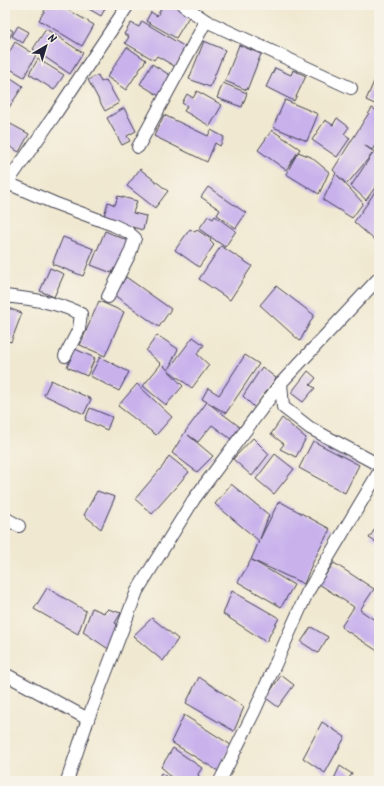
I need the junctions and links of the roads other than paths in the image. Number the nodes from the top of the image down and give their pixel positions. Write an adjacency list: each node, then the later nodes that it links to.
1 (128, 5): 6 (street)
2 (183, 5): 3 (street)
3 (206, 22): 4 (street); 5 (street)
4 (351, 88)
5 (138, 147)
6 (6, 185): 9 (street)
7 (379, 278): 11 (street)
8 (5, 296): 10 (street)
9 (108, 297)
10 (65, 356)
11 (281, 383): 12 (street); 17 (street)
12 (379, 465)
13 (379, 472): 19 (street)
14 (5, 518): 15 (street)
15 (19, 526)
16 (5, 674): 17 (street)
17 (88, 719): 18 (street)
18 (67, 781)
19 (220, 781)

